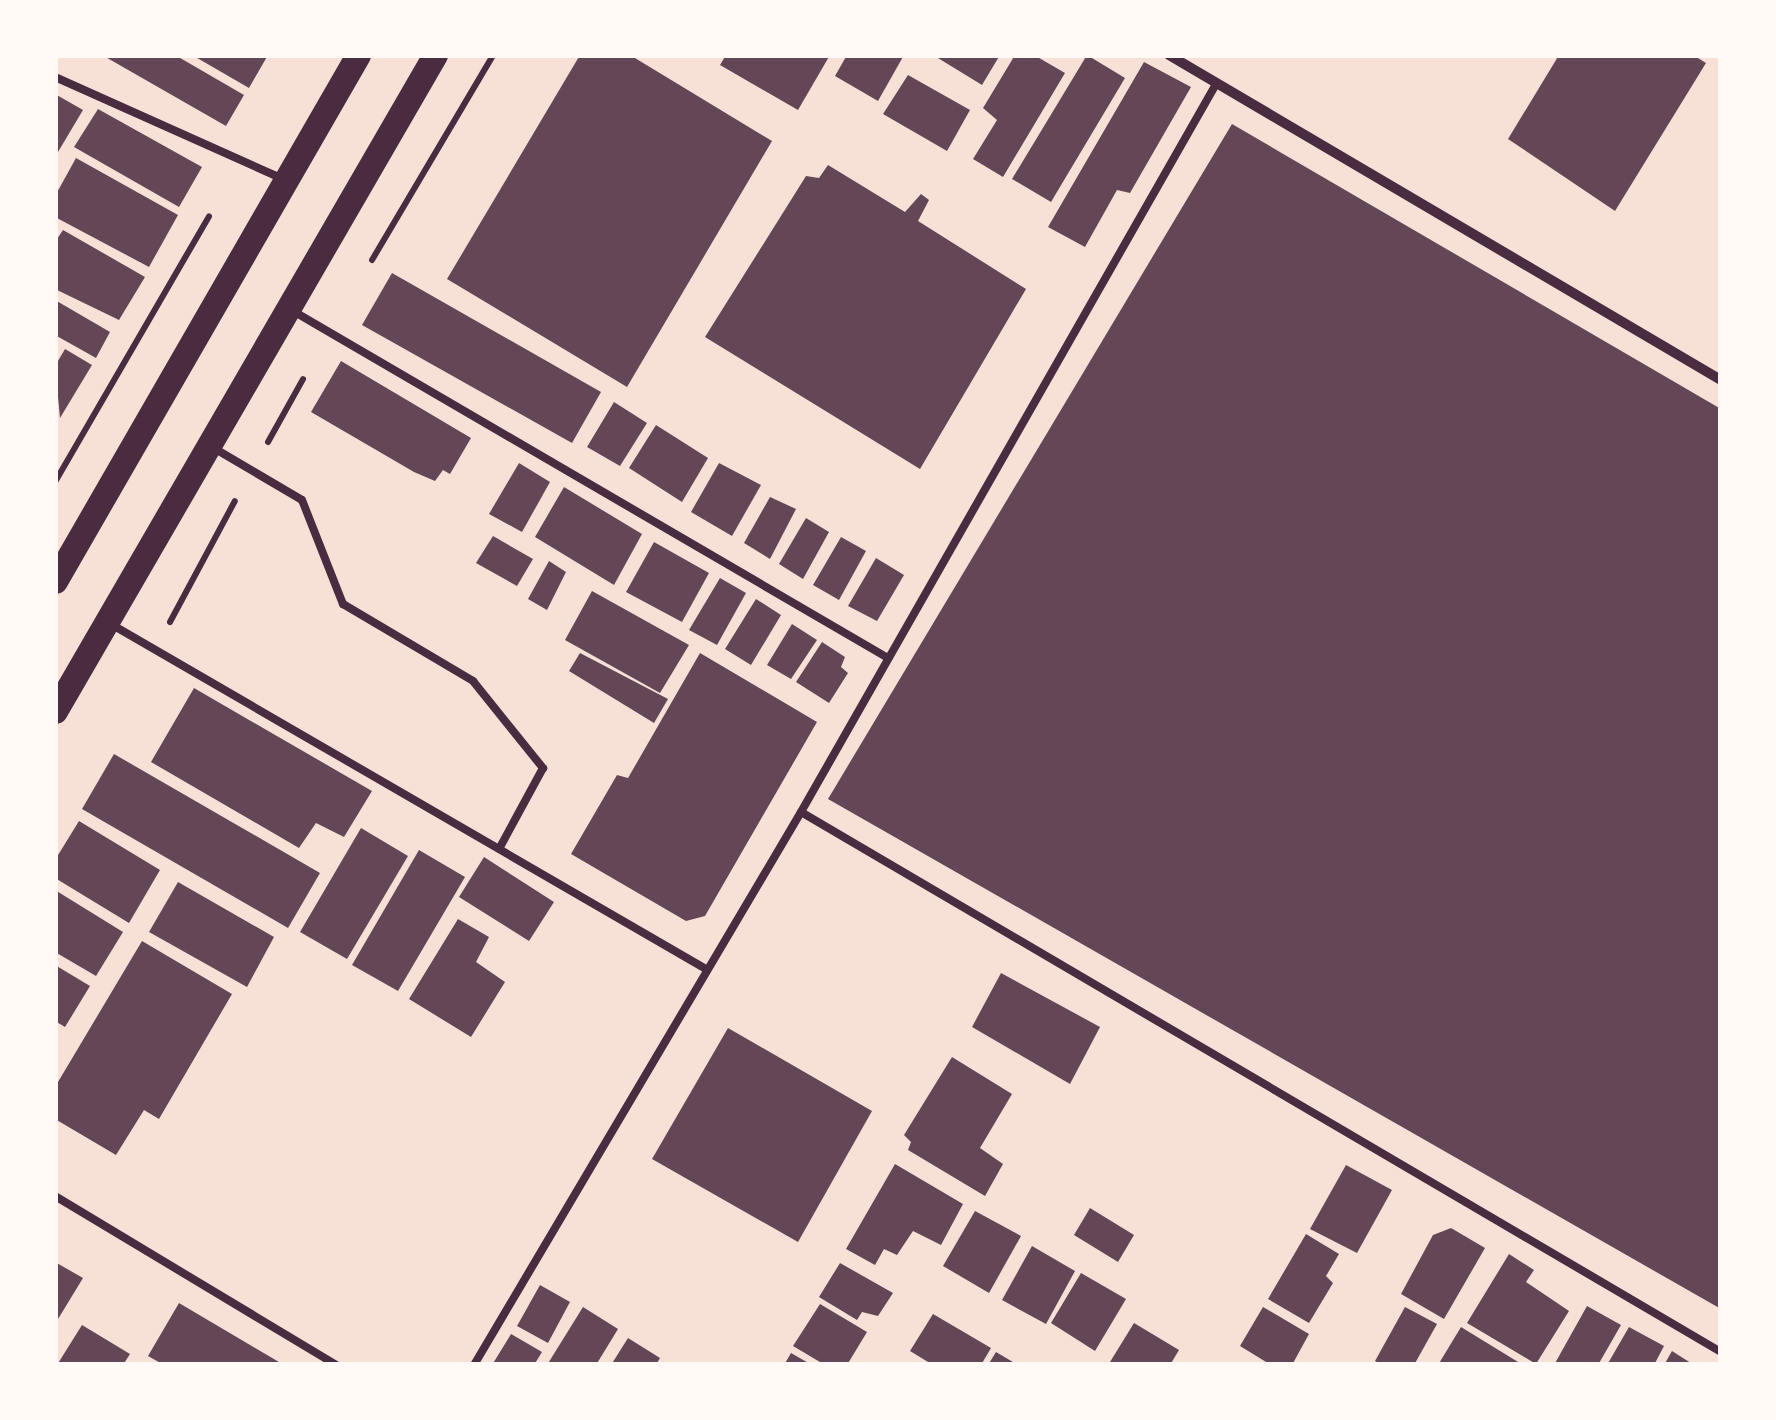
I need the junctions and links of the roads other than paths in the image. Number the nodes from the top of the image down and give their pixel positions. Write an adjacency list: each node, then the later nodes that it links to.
1 (358, 55): 6 (main road)
2 (435, 55): 7 (main road)
3 (1169, 55): 5 (street)
4 (55, 77): 6 (lane)
5 (1216, 84): 8 (street); 12 (lane)
6 (285, 180): 10 (main road)
7 (289, 309): 9 (main road); 12 (lane)
8 (1721, 380)
9 (210, 446): 11 (main road); 15 (lane)
10 (55, 581)
11 (107, 622): 13 (main road); 15 (lane)
12 (888, 658): 14 (lane)
13 (55, 712)
14 (801, 812): 16 (lane); 18 (lane)
15 (499, 849): 16 (lane)
16 (706, 969): 20 (lane)
17 (55, 1196): 19 (lane)
18 (1721, 1352)
19 (336, 1365)
20 (474, 1365)

